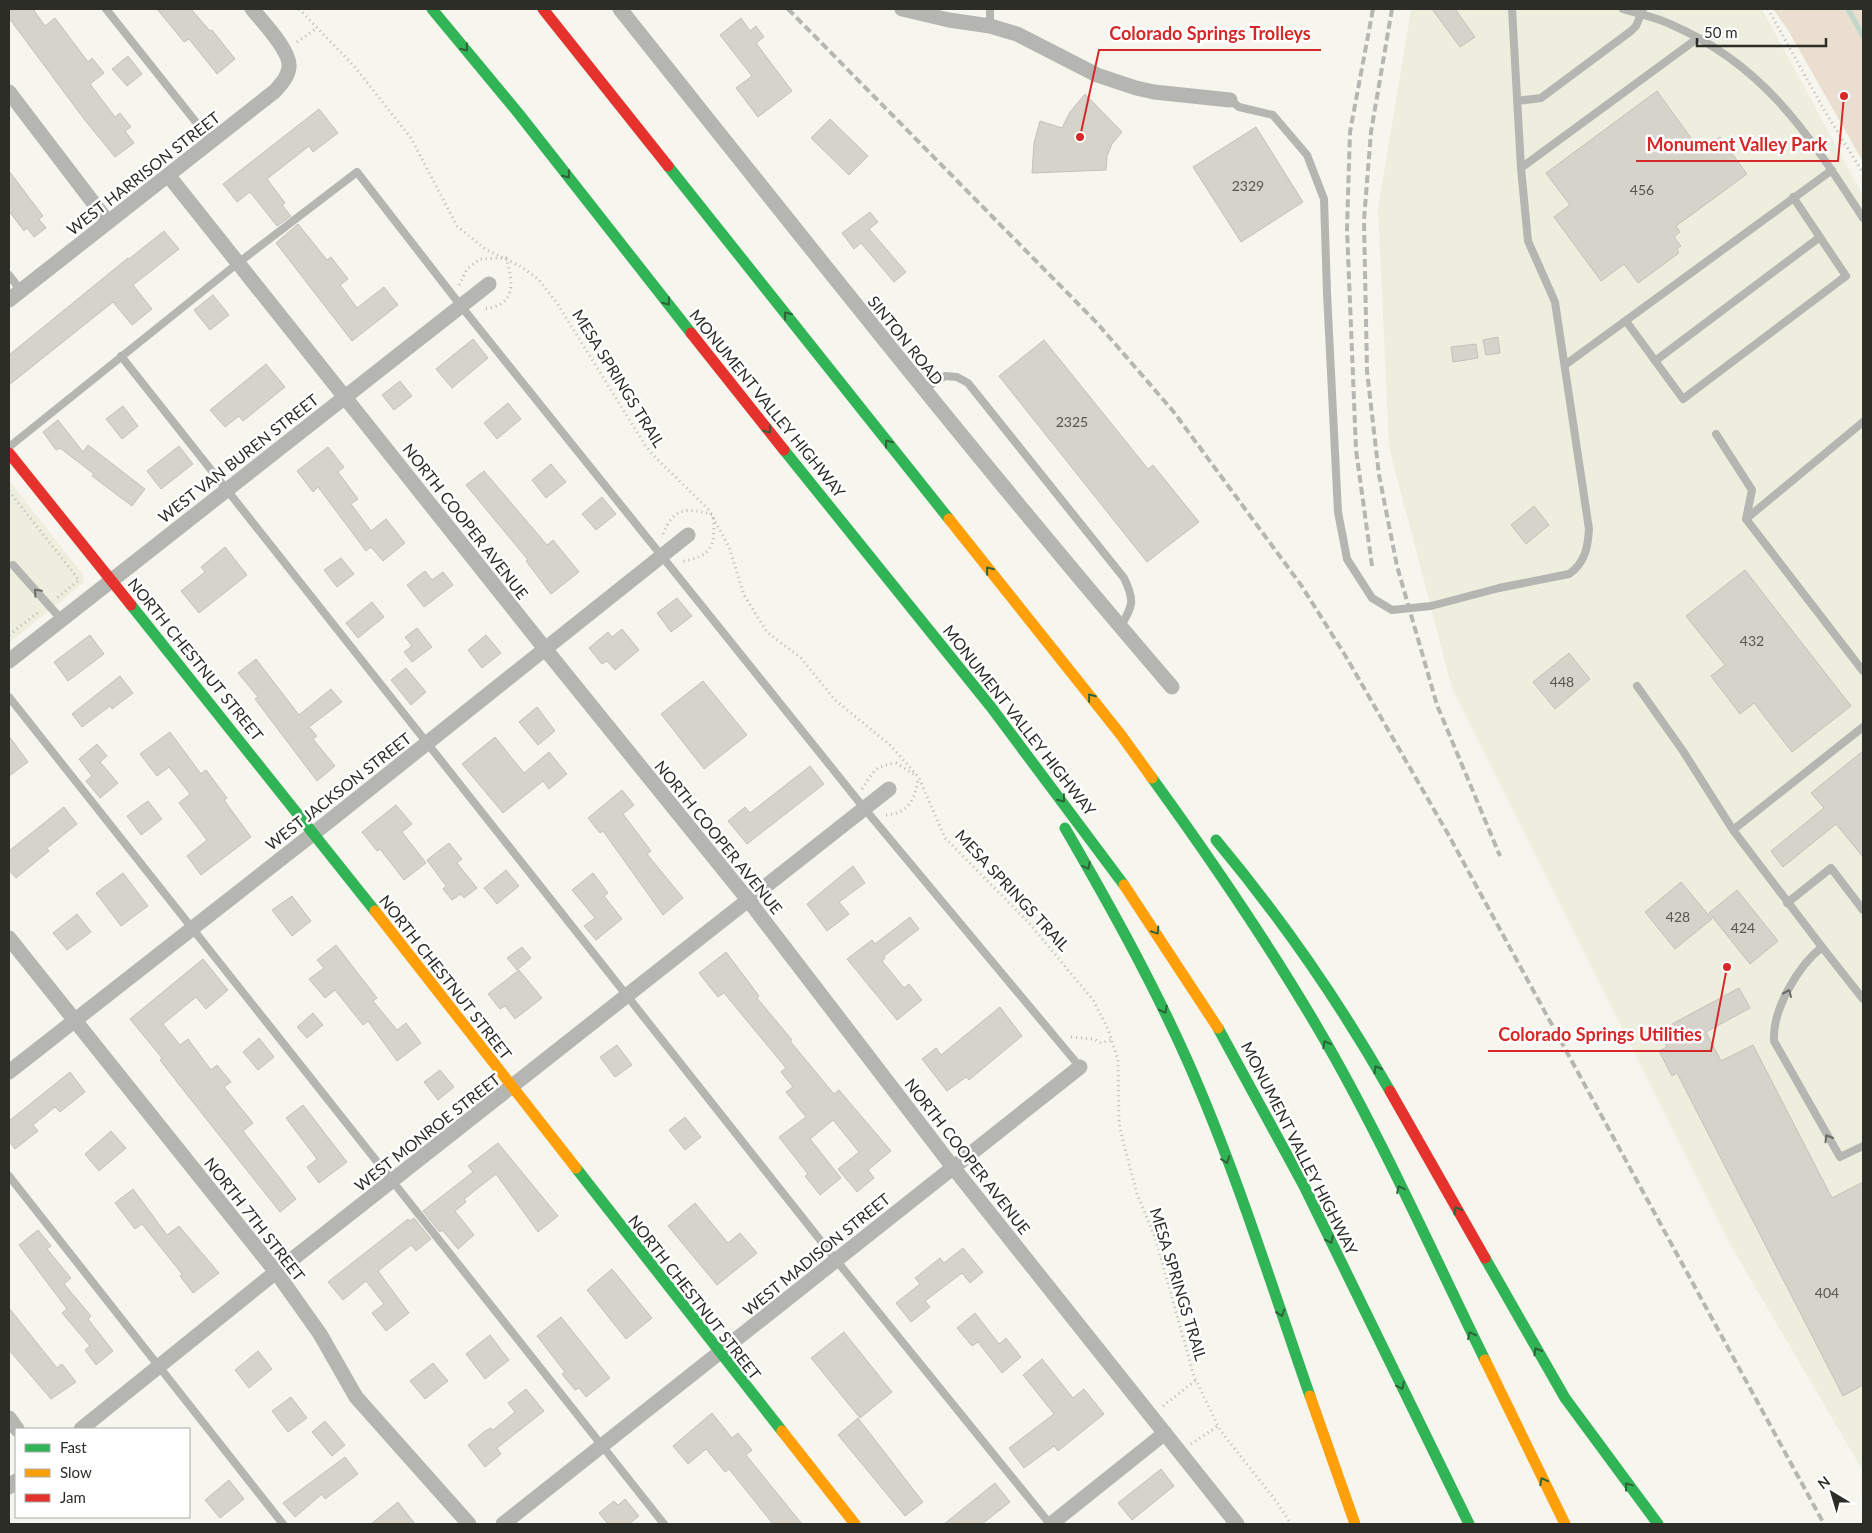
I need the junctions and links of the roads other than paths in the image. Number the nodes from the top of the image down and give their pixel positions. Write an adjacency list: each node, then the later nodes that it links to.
1 (106, 9): 16 (lane)
2 (252, 9): 16 (street, WEST HARRISON STREET)
3 (432, 9): 54 (main road, MONUMENT VALLEY HIGHWAY, one-way to 54)
4 (543, 9): 56 (main road, one-way to 4)
5 (620, 9): 34 (street, SINTON ROAD)
6 (902, 9): 11 (street)
7 (990, 9): 11 (lane)
8 (1512, 9): 15 (lane)
9 (1623, 9): 10 (lane)
10 (1642, 12): 12 (lane); 15 (lane)
11 (990, 26): 14 (street)
12 (1698, 38): 17 (lane); 18 (lane)
13 (9, 92): 22 (street)
14 (1230, 100): 33 (lane)
15 (1517, 101): 17 (lane)
16 (211, 141): 19 (street, WEST HARRISON STREET)
17 (1521, 168): 33 (lane)
18 (1832, 170): 20 (lane); 21 (lane)
19 (168, 174): 22 (street, WEST HARRISON STREET); 24 (street, NORTH COOPER AVENUE)
20 (1793, 197): 23 (lane); 30 (lane)
21 (1863, 218)
22 (108, 222): 27 (street, WEST HARRISON STREET)
23 (1820, 237): 32 (lane); 32 (lane)
24 (238, 263): 29 (lane); 31 (lane); 35 (street, NORTH COOPER AVENUE)
25 (9, 275): 27 (lane)
26 (489, 284): 29 (street, WEST VAN BUREN STREET)
27 (21, 290): 28 (street, WEST HARRISON STREET)
28 (9, 300)
29 (461, 306): 35 (street, WEST VAN BUREN STREET); 43 (lane)
30 (1626, 321): 32 (lane); 33 (lane)
31 (121, 356): 38 (lane); 40 (lane)
32 (1655, 361)
33 (1565, 365)
34 (924, 390): 47 (street, SINTON ROAD); 47 (lane)
35 (345, 397): 40 (street, WEST VAN BUREN STREET); 48 (street, NORTH COOPER AVENUE)
36 (1863, 422): 41 (lane)
37 (1716, 434): 41 (lane)
38 (9, 447)
39 (9, 453): 45 (main road, NORTH CHESTNUT STREET)
40 (227, 489): 45 (street, WEST VAN BUREN STREET); 57 (lane)
41 (1746, 519): 50 (lane)
42 (688, 535): 43 (street, WEST JACKSON STREET)
43 (663, 555): 48 (street, WEST JACKSON STREET); 59 (lane)
44 (13, 565): 46 (lane, one-way to 44)
45 (111, 579): 46 (street, WEST VAN BUREN STREET); 62 (main road, NORTH CHESTNUT STREET)
46 (61, 619): 49 (street, WEST VAN BUREN STREET)
47 (1121, 626): 52 (street, SINTON ROAD)
48 (546, 650): 57 (street, WEST JACKSON STREET); 64 (street, NORTH COOPER AVENUE)
49 (9, 661)
50 (1863, 672)
51 (1638, 686): 61 (lane)
52 (1172, 687)
53 (9, 698): 67 (lane)
54 (988, 706): 94 (main road, one-way to 94); 95 (main road, MONUMENT VALLEY HIGHWAY, one-way to 95)
55 (1863, 726): 61 (lane)
56 (1121, 735): 60 (main road); 96 (main road, one-way to 56)
57 (428, 743): 62 (street, WEST JACKSON STREET); 70 (lane)
58 (889, 789): 59 (street, WEST MONROE STREET)
59 (864, 808): 64 (street, WEST MONROE STREET); 73 (lane)
60 (1189, 808)
61 (1733, 830): 65 (lane)
62 (314, 833): 67 (street, WEST JACKSON STREET); 75 (main road, NORTH CHESTNUT STREET)
63 (1211, 834): 97 (main road, one-way to 63)
64 (749, 901): 70 (street, WEST MONROE STREET); 77 (street, NORTH COOPER AVENUE)
65 (1787, 903): 66 (lane); 69 (lane)
66 (1863, 910)
67 (192, 928): 72 (street, WEST JACKSON STREET); 79 (lane)
68 (9, 938): 72 (street, NORTH 7TH STREET)
69 (1822, 947): 71 (lane); 76 (lane, one-way to 69)
70 (629, 995): 75 (street, WEST MONROE STREET); 80 (lane)
71 (1863, 999)
72 (74, 1020): 74 (street, WEST JACKSON STREET); 81 (street, NORTH 7TH STREET)
73 (1080, 1067): 77 (street, WEST MADISON STREET)
74 (9, 1072)
75 (512, 1088): 79 (street, WEST MONROE STREET); 82 (main road, NORTH CHESTNUT STREET)
76 (1863, 1146)
77 (952, 1166): 80 (street, WEST MADISON STREET); 85 (street, NORTH COOPER AVENUE)
78 (9, 1176): 83 (lane)
79 (393, 1181): 81 (street, WEST MONROE STREET); 86 (lane)
80 (836, 1260): 82 (street, WEST MADISON STREET); 92 (lane)
81 (276, 1272): 83 (street, WEST MONROE STREET); 88 (street, NORTH 7TH STREET)
82 (720, 1354): 86 (street, WEST MADISON STREET); 91 (main road, NORTH CHESTNUT STREET)
83 (160, 1366): 84 (street, WEST MONROE STREET); 87 (lane)
84 (82, 1428)
85 (1165, 1434): 92 (street); 93 (street, NORTH COOPER AVENUE)
86 (602, 1447): 89 (street, WEST MADISON STREET); 90 (lane)
87 (283, 1524)
88 (469, 1524)
89 (504, 1524)
90 (664, 1524)
91 (855, 1524)
92 (1050, 1524)
93 (1237, 1524)
94 (1355, 1524)
95 (1469, 1524)
96 (1565, 1524)
97 (1658, 1524)

